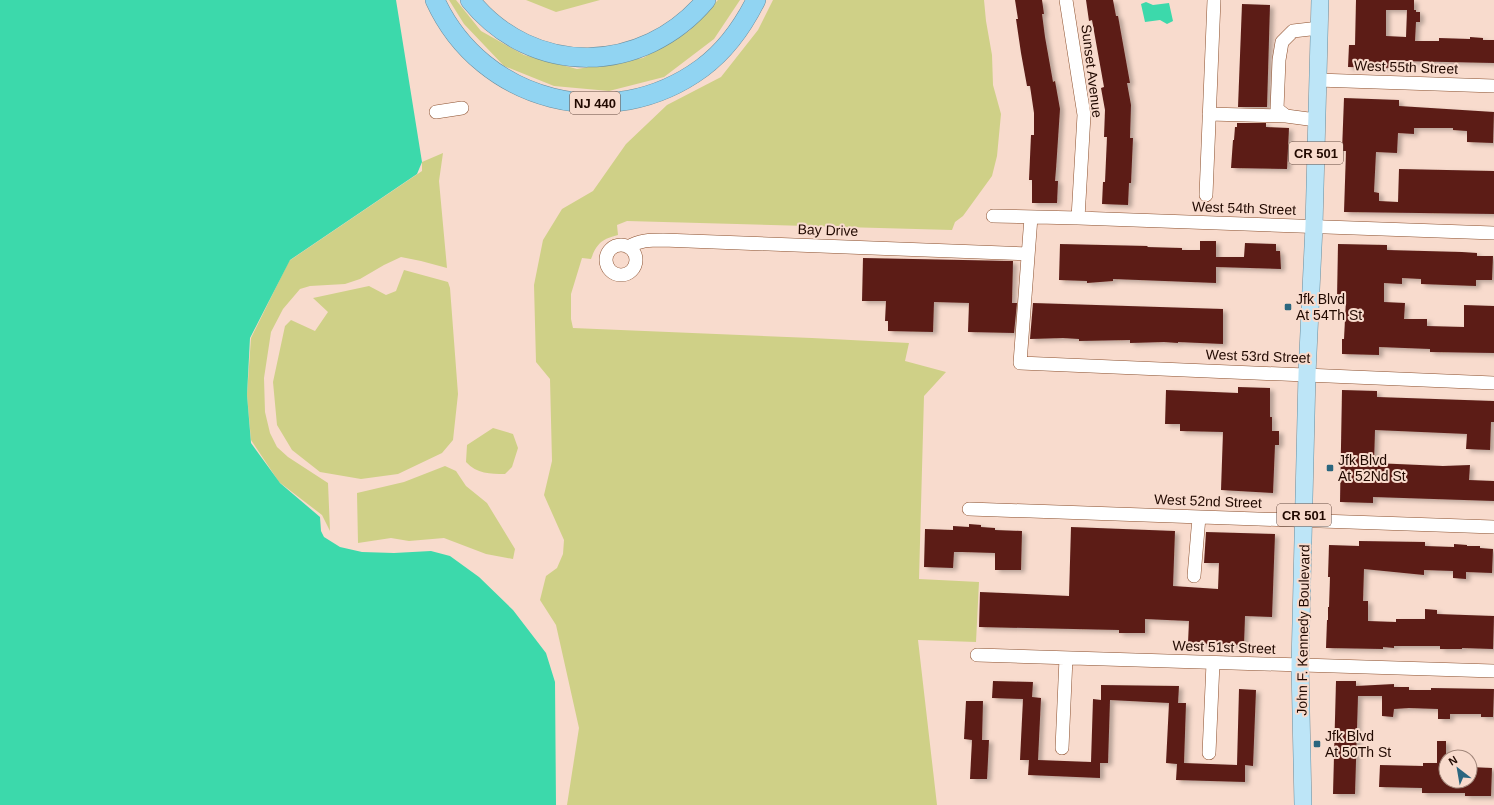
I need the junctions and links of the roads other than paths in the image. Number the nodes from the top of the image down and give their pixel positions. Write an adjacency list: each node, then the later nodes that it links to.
1 (435, 0): 4 (highway, NJ 440)
2 (470, 0): 3 (highway)
3 (706, 0)
4 (756, 0)
5 (1066, 0): 19 (street, Sunset Avenue)
6 (1214, 0): 13 (street)
7 (1320, 0): 8 (main road, John F. Kennedy Boulevard / CR 501)
8 (1319, 28): 9 (main road, John F. Kennedy Boulevard / CR 501); 14 (street)
9 (1317, 80): 10 (street, West 55th Street); 15 (main road, John F. Kennedy Boulevard / CR 501)
10 (1494, 86)
11 (462, 108): 12 (street)
12 (436, 112)
13 (1209, 114): 14 (street); 16 (street)
14 (1286, 116): 15 (street)
15 (1316, 120): 20 (main road, John F. Kennedy Boulevard / CR 501)
16 (1206, 195)
17 (993, 216): 18 (street, West 54th Street)
18 (1031, 217): 19 (street, West 54th Street); 23 (street)
19 (1078, 218): 20 (street, West 54th Street)
20 (1314, 226): 21 (street, West 54th Street); 24 (main road, John F. Kennedy Boulevard / CR 501)
21 (1494, 233)
22 (628, 247): 23 (street, Bay Drive)
23 (1028, 254): 24 (street, West 53rd Street)
24 (1307, 374): 25 (street, West 53rd Street); 28 (main road, John F. Kennedy Boulevard / CR 501)
25 (1494, 383)
26 (969, 509): 27 (street, West 52nd Street)
27 (1199, 517): 28 (street, West 52nd Street); 30 (street)
28 (1304, 520): 29 (street, West 52nd Street); 34 (main road, John F. Kennedy Boulevard / CR 501)
29 (1494, 527)
30 (1194, 576)
31 (977, 655): 32 (street, West 51st Street)
32 (1066, 658): 33 (street, West 51st Street); 36 (street)
33 (1213, 662): 34 (street, West 51st Street); 37 (street)
34 (1300, 665): 35 (street, West 51st Street); 38 (main road, John F. Kennedy Boulevard / CR 501)
35 (1494, 671)
36 (1062, 748)
37 (1209, 753)
38 (1303, 805)

